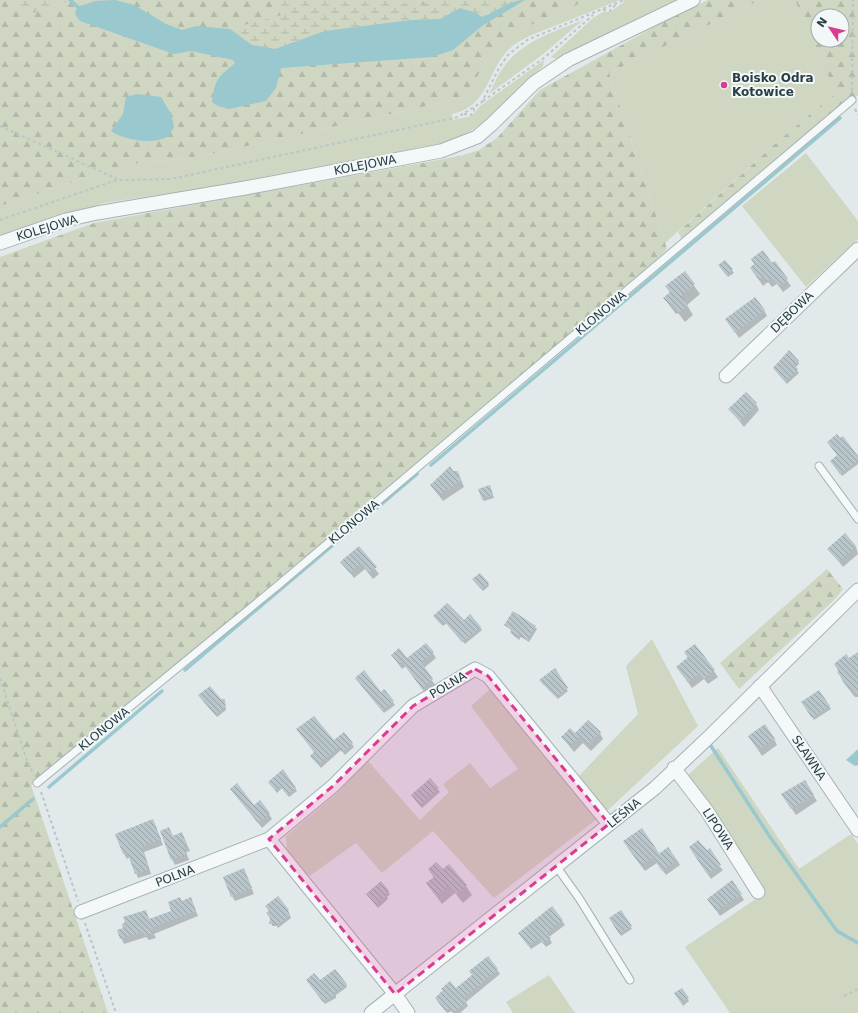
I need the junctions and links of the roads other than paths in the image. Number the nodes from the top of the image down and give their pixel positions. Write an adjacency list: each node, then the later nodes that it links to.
1 (693, 0): 3 (street, KOLEJOWA)
2 (852, 100): 11 (lane, KLONOWA)
3 (0, 243)
4 (858, 249): 5 (street, DĘBOWA)
5 (726, 376)
6 (819, 466): 7 (lane)
7 (858, 519)
8 (858, 590): 9 (street, LEŚNA)
9 (760, 686): 10 (street, LEŚNA); 13 (street, SŁAWNA)
10 (674, 768): 12 (street, LEŚNA); 16 (street, LIPOWA)
11 (37, 783)
12 (610, 824): 14 (street, POLNA); 15 (street, LEŚNA)
13 (858, 830)
14 (269, 839): 17 (street, POLNA); 19 (street)
15 (556, 866): 18 (lane); 19 (street, LEŚNA)
16 (758, 892)
17 (81, 912)
18 (630, 980)
19 (395, 994): 20 (street, LEŚNA); 21 (street)
20 (370, 1013)
21 (408, 1013)

